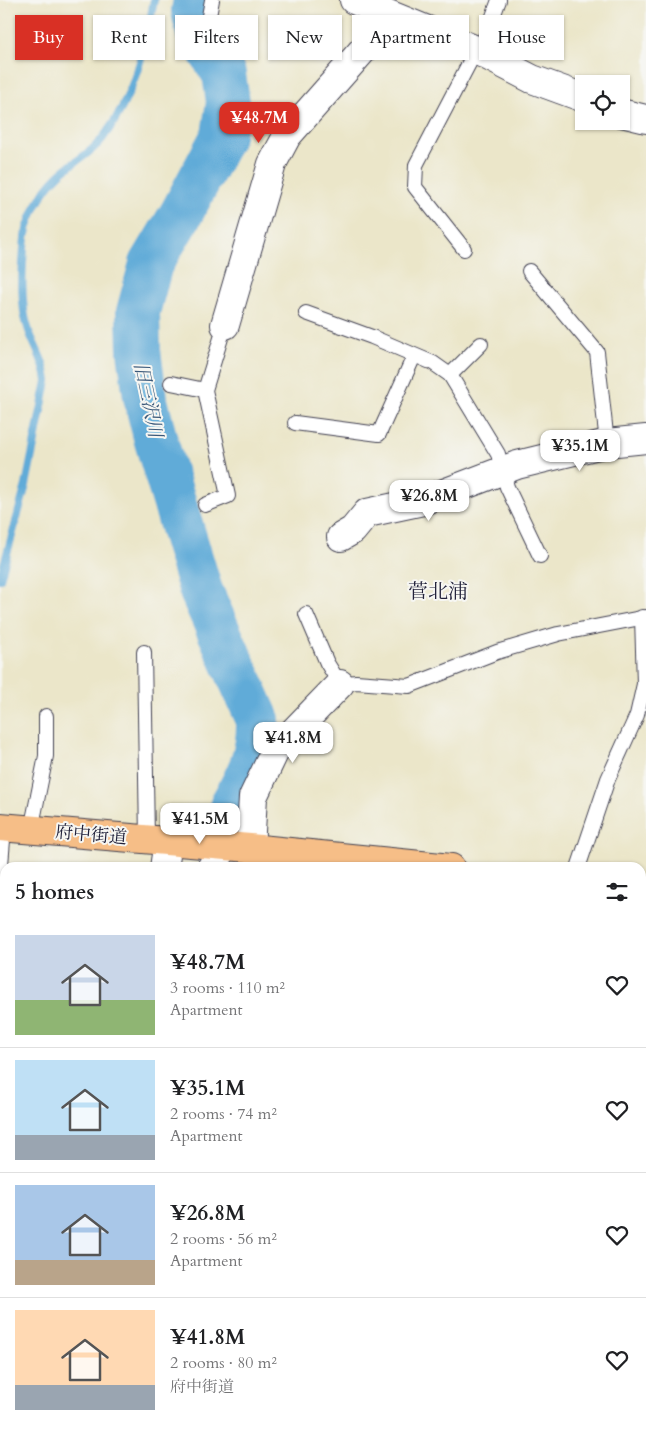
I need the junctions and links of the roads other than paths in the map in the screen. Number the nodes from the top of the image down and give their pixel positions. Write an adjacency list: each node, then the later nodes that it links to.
1 (212, 0): 4 (lane)
2 (354, 0): 5 (street)
3 (499, 0): 7 (lane)
4 (209, 15)
5 (388, 15)
6 (469, 47): 7 (street)
7 (478, 51): 9 (street); 12 (lane)
8 (354, 60): 15 (street)
9 (575, 95)
10 (630, 115): 11 (street)
11 (646, 119)
12 (464, 249)
13 (529, 271): 23 (lane)
14 (306, 313): 17 (lane)
15 (225, 325): 20 (lane)
16 (481, 344): 18 (lane)
17 (414, 356): 18 (lane); 21 (lane)
18 (450, 375): 24 (lane)
19 (171, 383): 20 (lane)
20 (205, 390): 25 (lane)
21 (295, 423)
22 (646, 439): 23 (street)
23 (607, 443): 24 (street)
24 (503, 472): 26 (street); 27 (lane)
25 (205, 505)
26 (341, 538)
27 (540, 556)
28 (306, 614): 31 (lane)
29 (644, 617): 31 (lane); 39 (lane)
30 (144, 652): 35 (lane)
31 (340, 684): 36 (street)
32 (46, 716): 34 (lane)
33 (2, 828): 34 (main road, 府中街道); 37 (lane)
34 (31, 830): 35 (main road, 府中街道)
35 (160, 849): 36 (main road, 府中街道)
36 (229, 854): 38 (main road, 府中街道)
37 (1, 862)
38 (356, 862)
39 (580, 862)

